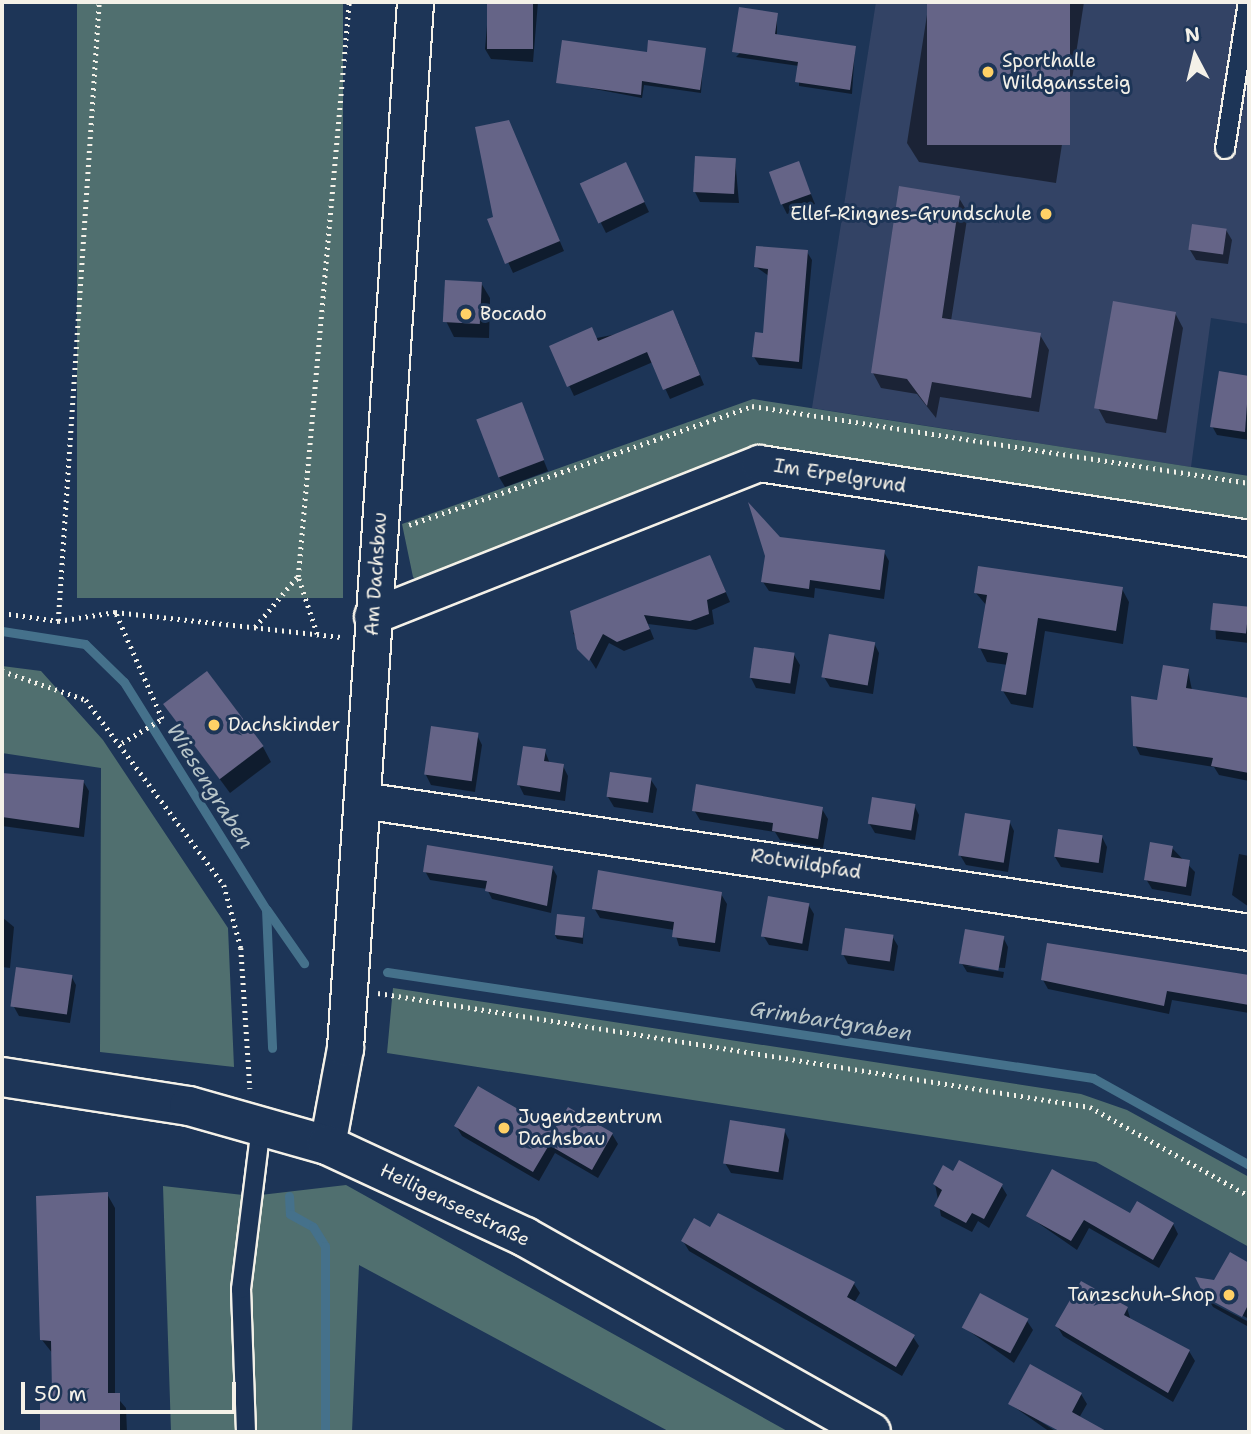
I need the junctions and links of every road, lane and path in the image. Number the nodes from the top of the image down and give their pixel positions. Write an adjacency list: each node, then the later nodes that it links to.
1 (99, 2): 10 (path)
2 (349, 2): 7 (path)
3 (415, 2): 12 (street, Am Dachsbau)
4 (1248, 2): 5 (lane)
5 (1225, 149)
6 (1249, 538): 12 (street, Im Erpelgrund)
7 (298, 577): 11 (path); 13 (path)
8 (115, 612): 10 (path); 11 (path); 15 (path)
9 (2, 613): 10 (path)
10 (58, 621)
11 (255, 627): 13 (path)
12 (371, 627): 13 (path); 16 (street, Am Dachsbau)
13 (317, 634)
14 (2, 671): 15 (path)
15 (122, 743): 20 (path)
16 (362, 800): 17 (street, Rotwildpfad); 18 (street, Am Dachsbau)
17 (1249, 932)
18 (349, 989): 21 (street, Am Dachsbau); 22 (path)
19 (2, 1077): 20 (main road, Heiligenseestraße)
20 (261, 1125): 21 (main road, Heiligenseestraße); 23 (lane)
21 (327, 1145): 24 (main road, Heiligenseestraße)
22 (1249, 1196)
23 (246, 1432)
24 (871, 1432)

